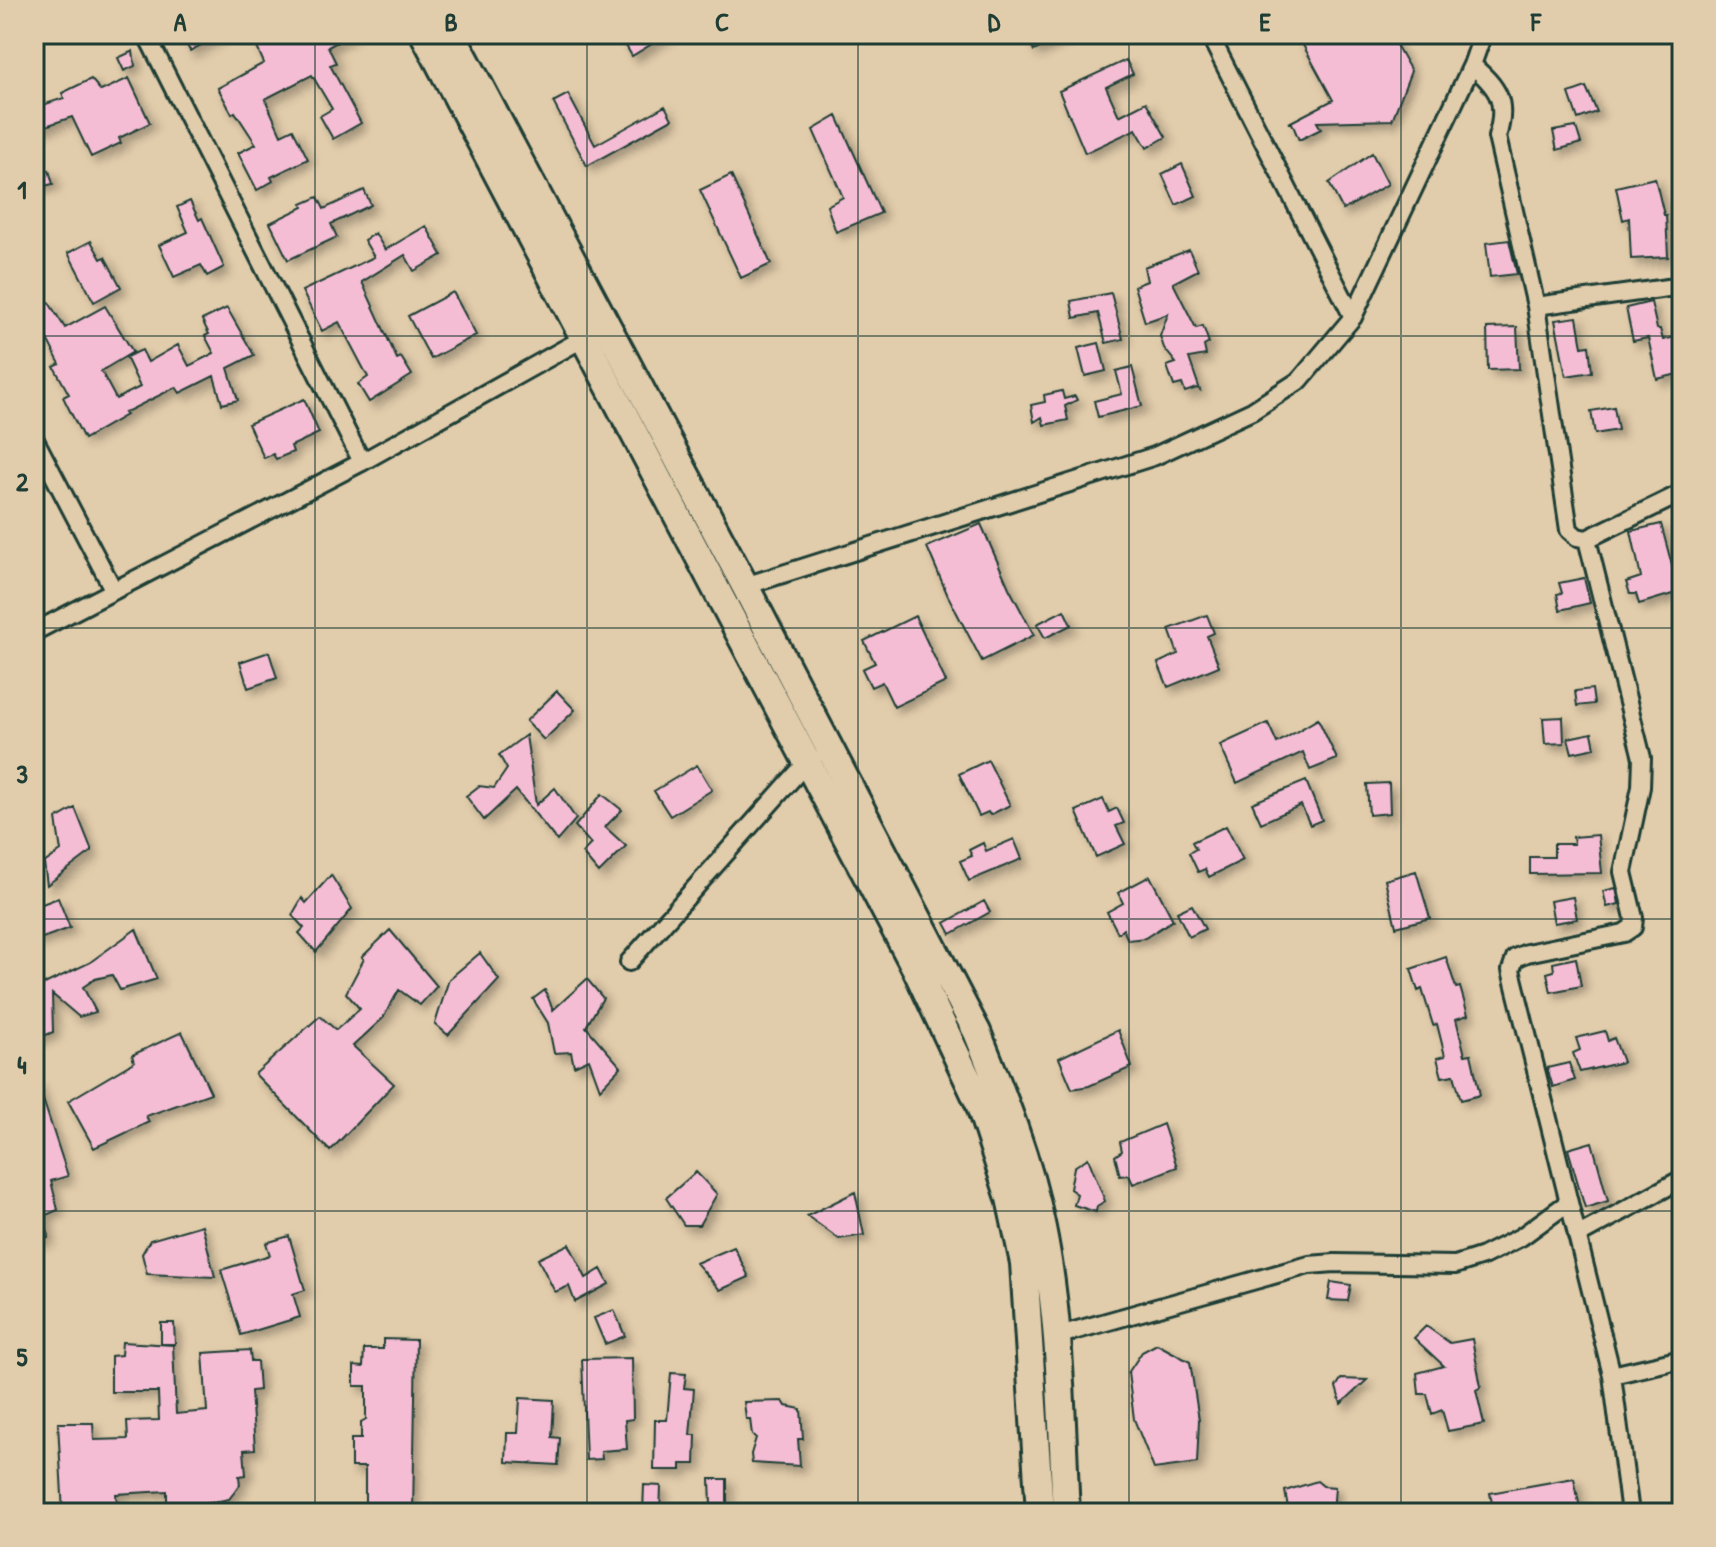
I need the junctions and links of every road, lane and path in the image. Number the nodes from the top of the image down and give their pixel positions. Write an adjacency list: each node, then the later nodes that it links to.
1 (146, 34): 12 (street)
2 (424, 34): 10 (main road)
3 (452, 34): 15 (main road)
4 (1209, 34): 9 (street)
5 (1483, 34): 6 (street)
6 (1472, 65): 8 (street); 9 (street)
7 (1682, 286): 8 (street)
8 (1536, 306): 14 (street)
9 (1353, 317): 15 (street)
10 (584, 338): 12 (street); 18 (main road)
11 (34, 438): 16 (street)
12 (362, 462): 16 (street)
13 (1682, 493): 14 (street)
14 (1587, 539): 21 (street)
15 (745, 586): 18 (main road)
16 (113, 589): 17 (street)
17 (34, 632)
18 (818, 756): 19 (street); 23 (main road); 26 (main road)
19 (629, 962)
20 (1682, 1179): 22 (street)
21 (1569, 1202): 22 (street); 23 (street)
22 (1577, 1236): 25 (street)
23 (1056, 1336): 27 (main road)
24 (1682, 1359): 25 (street)
25 (1612, 1375): 28 (street)
26 (1040, 1513)
27 (1066, 1513)
28 (1630, 1513)

